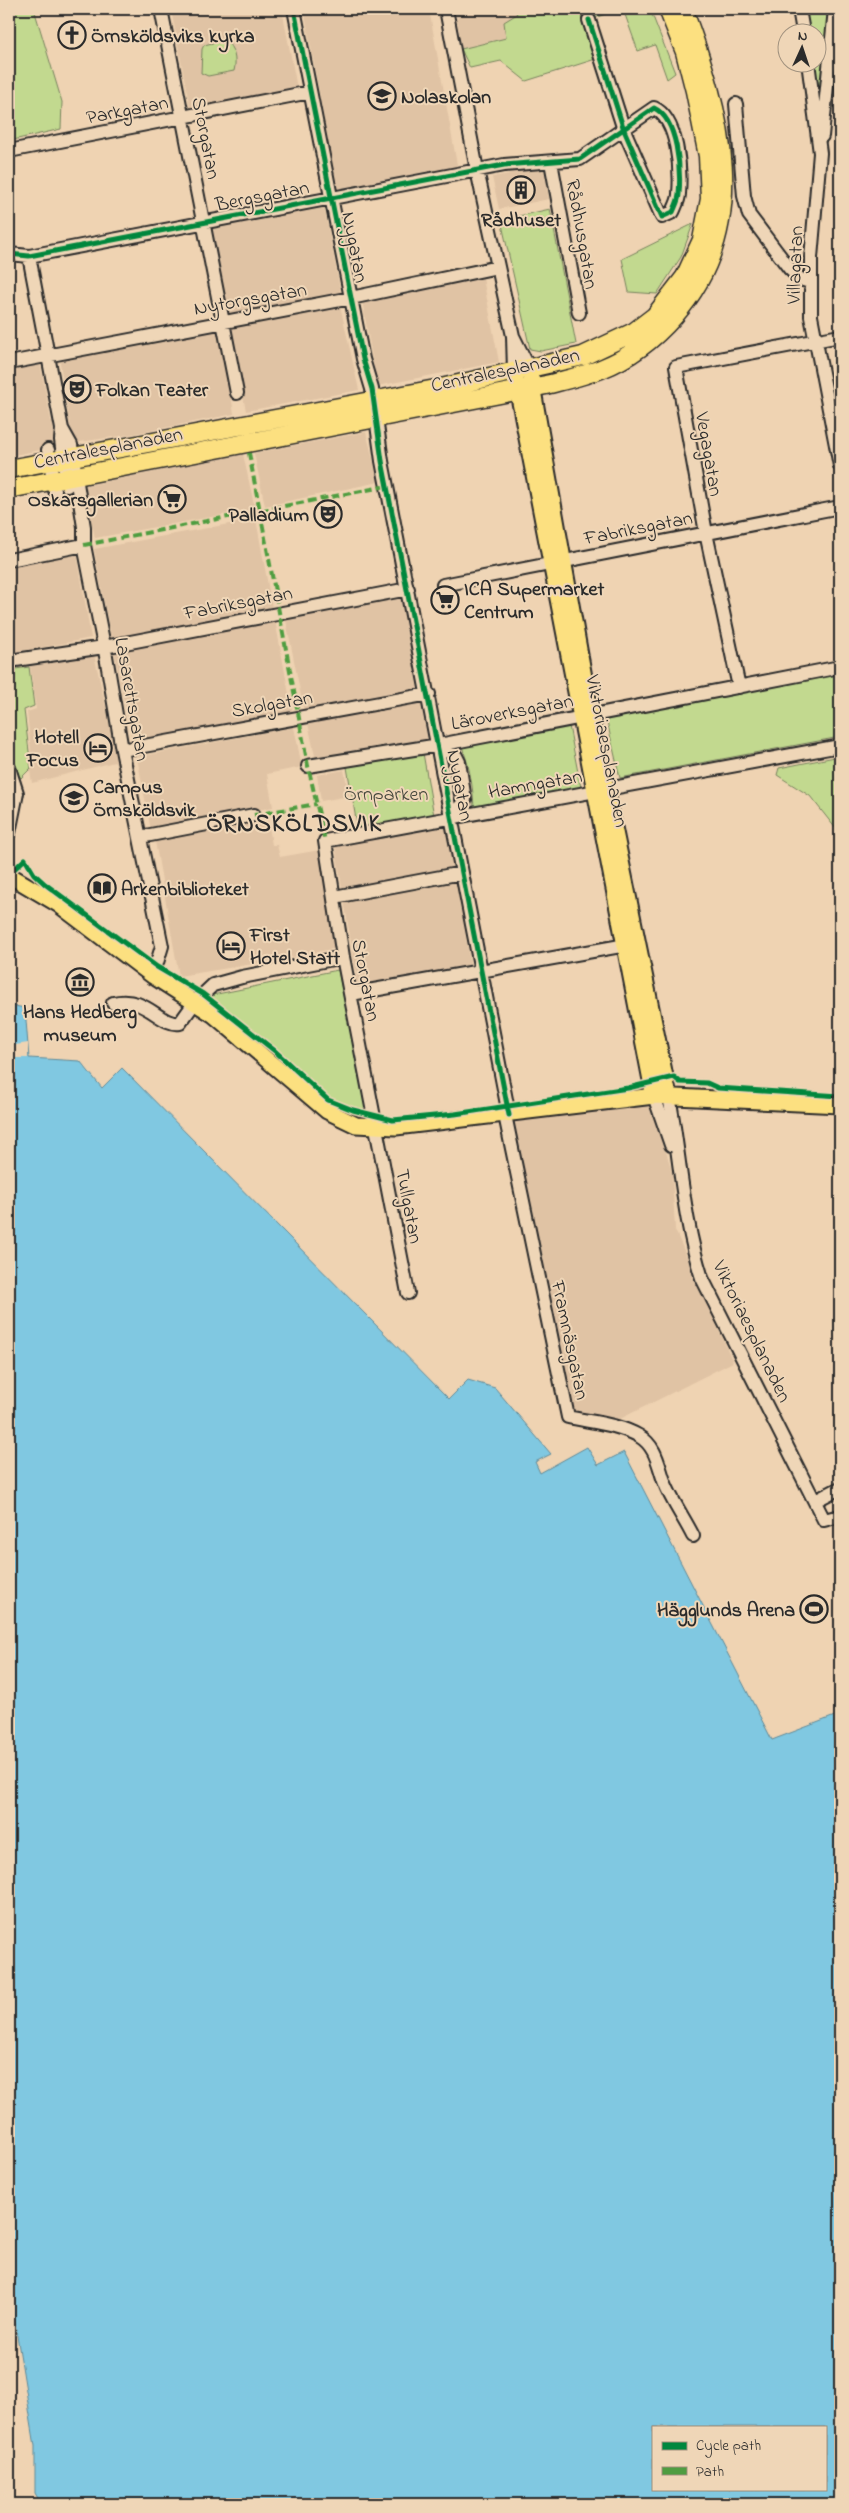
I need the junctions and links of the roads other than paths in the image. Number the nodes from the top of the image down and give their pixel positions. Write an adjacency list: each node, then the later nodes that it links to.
1 (161, 9): 13 (street, Storgatan)
2 (294, 9): 11 (street, Nygatan)
3 (446, 9): 18 (street, Viktoriaesplanaden)
4 (668, 9): 32 (highway, Centralesplanaden)
5 (684, 9): 33 (highway, Centralesplanaden)
6 (799, 9): 9 (street)
7 (836, 9): 16 (street)
8 (589, 20): 14 (street)
9 (801, 22)
10 (809, 72): 16 (street, Villagatan)
11 (310, 92): 13 (street, Parkgatan); 19 (street, Nygatan)
12 (736, 104): 24 (street)
13 (184, 117): 15 (street, Parkgatan); 20 (street, Storgatan)
14 (624, 130): 14 (street); 17 (street, Bergsgatan)
15 (9, 151)
16 (820, 153): 24 (street, Villagatan)
17 (551, 162): 18 (street, Bergsgatan); 26 (street, Rådhusgatan)
18 (477, 170): 19 (street, Bergsgatan); 23 (street, Viktoriaesplanaden)
19 (331, 197): 20 (street, Bergsgatan); 25 (street, Nygatan)
20 (204, 221): 22 (street, Bergsgatan); 27 (street, Storgatan)
21 (9, 254): 22 (street, Bergsgatan)
22 (29, 256): 30 (street, Lasarettsgatan)
23 (498, 266): 25 (street, Nytorgsgatan); 32 (street, Viktoriaesplanaden)
24 (810, 282): 29 (street, Villagatan)
25 (351, 298): 27 (street, Nytorgsgatan); 35 (street, Nygatan)
26 (579, 313)
27 (224, 321): 30 (street, Nytorgsgatan); 34 (street, Storgatan)
28 (840, 336): 29 (street)
29 (815, 340): 37 (street, Villagatan); 42 (street, Vegagatan)
30 (48, 355): 31 (street, Nytorgsgatan); 36 (street, Lasarettsgatan)
31 (9, 363)
32 (522, 370): 33 (main road, Viktoriaesplanaden); 35 (highway, Centralesplanaden)
33 (525, 389): 35 (highway, Centralesplanaden); 45 (main road, Viktoriaesplanaden)
34 (237, 393)
35 (372, 410): 36 (highway, Centralesplanaden); 39 (highway, Centralesplanaden); 47 (street, Nygatan)
36 (58, 456): 38 (highway, Centralesplanaden); 39 (street, Lasarettsgatan)
37 (840, 466)
38 (9, 469)
39 (65, 482): 40 (highway, Centralesplanaden); 43 (street, Lasarettsgatan)
40 (9, 489)
41 (840, 506): 42 (street, Fabriksgatan)
42 (706, 533): 45 (street, Fabriksgatan); 51 (street, Vegagatan)
43 (84, 545): 44 (street); 48 (street, Lasarettsgatan)
44 (9, 560)
45 (557, 562): 46 (street, Fabriksgatan); 53 (main road, Viktoriaesplanaden)
46 (443, 585)
47 (408, 589): 48 (street, Fabriksgatan); 52 (street, Nygatan)
48 (104, 646): 49 (street, Fabriksgatan); 56 (street, Lasarettsgatan)
49 (9, 661)
50 (840, 667): 51 (street, Läroverksgatan)
51 (739, 687): 53 (street, Läroverksgatan)
52 (428, 694): 54 (street, Nygatan); 56 (street, Skolgatan)
53 (586, 715): 54 (street, Läroverksgatan); 59 (main road, Viktoriaesplanaden)
54 (439, 745): 57 (street, Läroverksgatan); 61 (street)
55 (840, 746): 59 (street, Hamngatan)
56 (122, 750): 63 (street, Lasarettsgatan)
57 (308, 766)
58 (9, 768): 62 (street)
59 (602, 790): 61 (street, Hamngatan); 68 (main road, Viktoriaesplanaden)
60 (254, 815): 63 (street)
61 (452, 818): 64 (street, Hamngatan); 65 (street, Nygatan)
62 (9, 833)
63 (140, 837): 71 (street, Lasarettsgatan)
64 (325, 841): 67 (street, Storgatan)
65 (462, 874): 67 (street); 70 (street, Nygatan)
66 (9, 876): 71 (main road)
67 (334, 898): 69 (street, Storgatan)
68 (631, 944): 70 (street); 75 (main road, Viktoriaesplanaden)
69 (343, 957): 72 (street, Storgatan); 73 (street)
70 (480, 972): 72 (street); 77 (street, Nygatan)
71 (153, 976): 73 (main road)
72 (350, 994): 78 (street, Storgatan)
73 (195, 1002): 74 (street); 78 (main road)
74 (113, 1003)
75 (662, 1096): 76 (main road); 77 (main road); 81 (street, Viktoriaesplanaden)
76 (840, 1106)
77 (507, 1115): 78 (main road); 83 (street, Framnäsgatan)
78 (374, 1120): 79 (street, Tullgatan)
79 (408, 1293)
80 (840, 1488): 81 (street)
81 (815, 1500): 82 (street, Viktoriaesplanaden)
82 (840, 1516)
83 (693, 1536)

